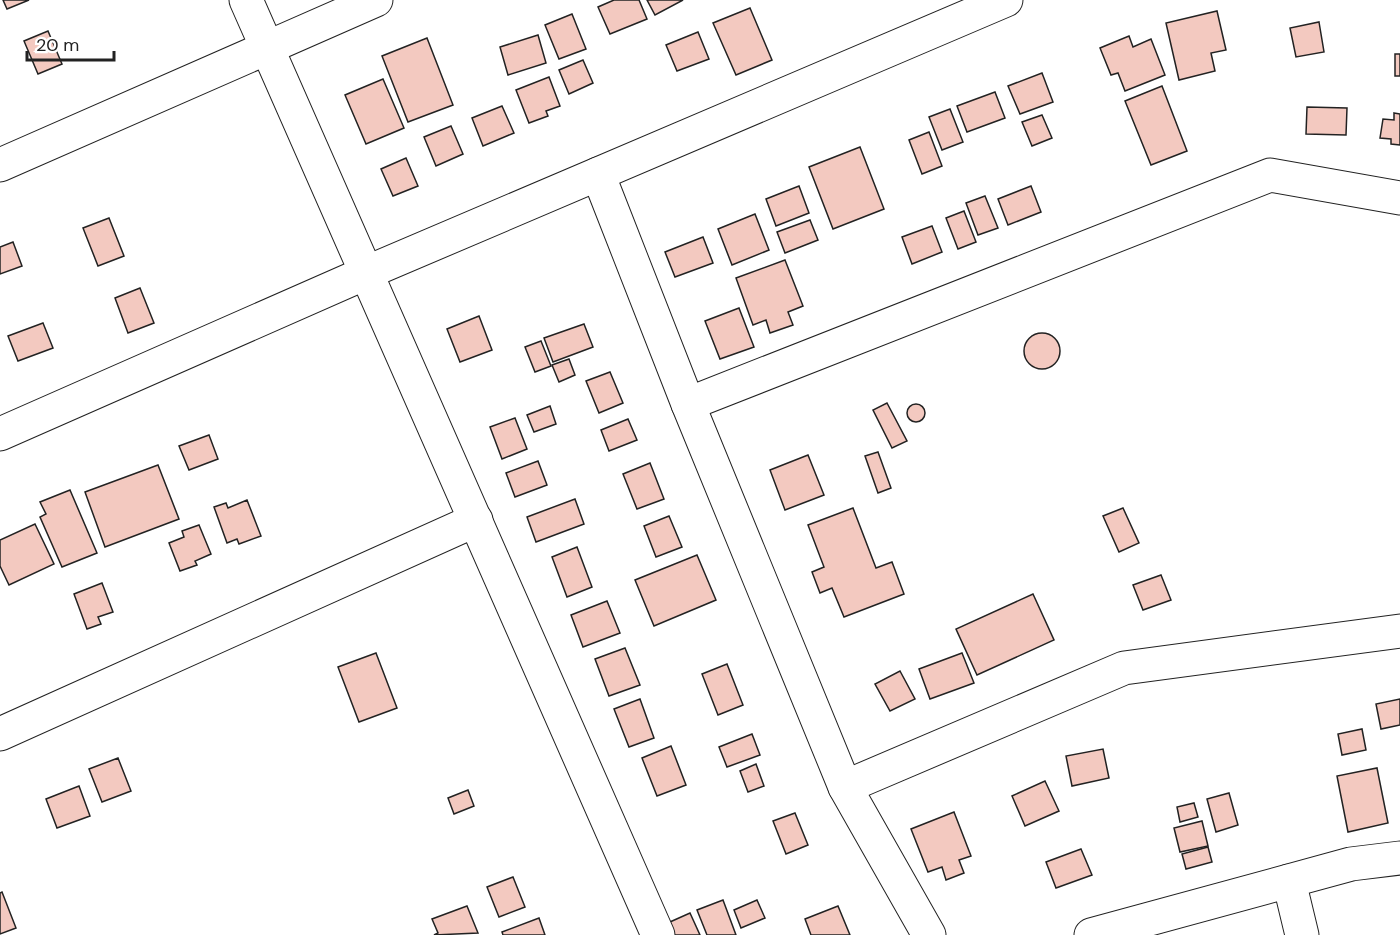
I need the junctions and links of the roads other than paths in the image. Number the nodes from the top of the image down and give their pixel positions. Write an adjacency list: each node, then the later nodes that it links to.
1 (246, 0): 4 (street)
2 (376, 0): 4 (street)
3 (1006, 0): 6 (street)
4 (267, 46): 5 (street); 8 (street)
5 (0, 165)
6 (598, 174): 8 (street); 9 (street)
7 (1400, 198): 9 (street)
8 (368, 272): 10 (street); 11 (street)
9 (688, 404): 14 (street)
10 (0, 434)
11 (476, 520): 13 (street); 17 (street)
12 (1400, 631): 14 (street)
13 (0, 734)
14 (845, 787): 18 (street)
15 (1400, 858): 16 (street)
16 (1289, 881): 19 (street); 20 (street)
17 (658, 935)
18 (930, 935)
19 (1091, 935)
20 (1302, 935)

